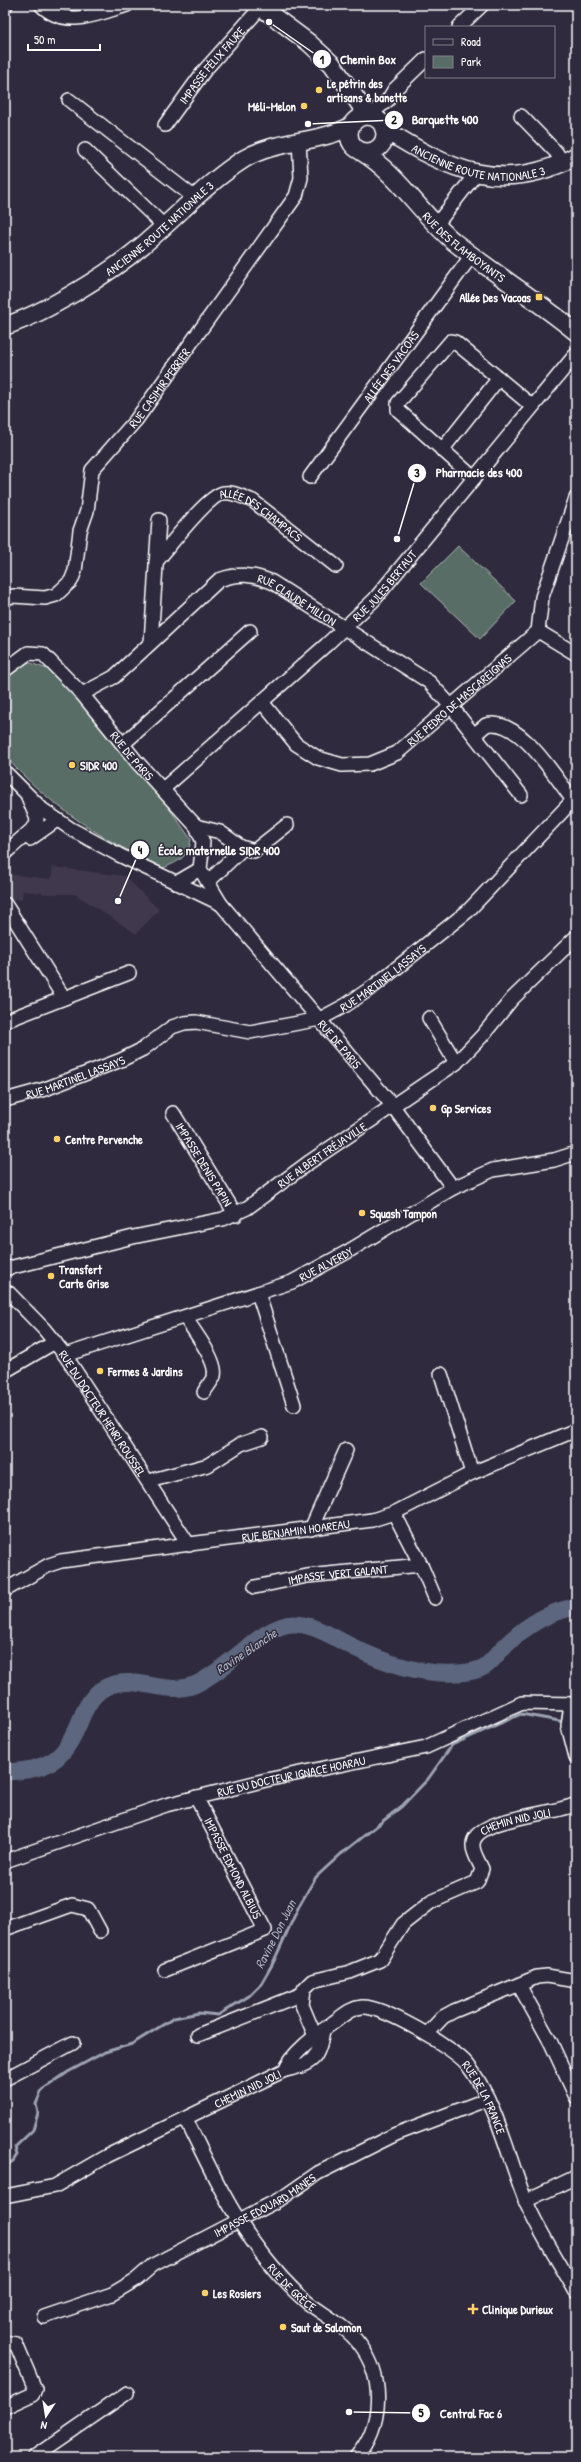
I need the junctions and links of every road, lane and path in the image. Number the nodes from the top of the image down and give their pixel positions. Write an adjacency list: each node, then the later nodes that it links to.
1 (41, 5): 2 (street)
2 (127, 5)
3 (482, 5): 5 (street)
4 (264, 7): 9 (main road); 10 (street, IMPASSE FÉLIX FAURE)
5 (460, 26)
6 (425, 60): 9 (street)
7 (69, 100): 19 (street)
8 (521, 116): 16 (street)
9 (357, 122): 11 (main road, ANCIENNE ROUTE NATIONALE 3); 13 (main road); 14 (main road)
10 (165, 125)
11 (316, 139): 12 (main road, ANCIENNE ROUTE NATIONALE 3); 14 (main road, ANCIENNE ROUTE NATIONALE 3)
12 (299, 141): 19 (main road, ANCIENNE ROUTE NATIONALE 3); 36 (street, RUE CASIMIR PERRIER)
13 (382, 141): 14 (main road); 17 (main road); 18 (main road, ANCIENNE ROUTE NATIONALE 3)
14 (356, 148): 17 (main road, RUE DES FLAMBOYANTS)
15 (85, 150): 21 (street)
16 (569, 160): 18 (main road, ANCIENNE ROUTE NATIONALE 3)
17 (382, 165): 20 (main road, RUE DES FLAMBOYANTS)
18 (473, 174): 20 (street)
19 (195, 198): 21 (main road, ANCIENNE ROUTE NATIONALE 3)
20 (436, 225): 22 (main road, RUE DES FLAMBOYANTS)
21 (164, 226): 23 (main road, ANCIENNE ROUTE NATIONALE 3)
22 (472, 255): 24 (main road, RUE DES FLAMBOYANTS); 29 (street, ALLÉE DES VACOAS)
23 (5, 326)
24 (576, 332)
25 (576, 354): 27 (street, RUE JULES BERTAUT)
26 (498, 378): 27 (street); 28 (street); 28 (street)
27 (532, 406): 30 (street, RUE JULES BERTAUT)
28 (442, 450): 30 (street)
29 (310, 477)
30 (474, 478): 37 (street, RUE JULES BERTAUT)
31 (576, 498): 33 (street)
32 (159, 520): 34 (street)
33 (570, 535): 39 (street)
34 (156, 562): 35 (street, ALLÉE DES CHAMPACS); 40 (street)
35 (336, 566)
36 (5, 598)
37 (344, 628): 40 (street, RUE CLAUDE MILLON); 44 (street, RUE JULES BERTAUT); 45 (street, RUE CLAUDE MILLON)
38 (250, 631): 47 (street)
39 (538, 631): 41 (street); 45 (street, RUE PEDRO DE MASCAREIGNAS)
40 (151, 642): 43 (street, RUE CLAUDE MILLON)
41 (576, 654)
42 (5, 670): 43 (street, RUE DE PARIS)
43 (82, 694): 47 (street, RUE DE PARIS)
44 (262, 702): 45 (street, RUE PEDRO DE MASCAREIGNAS); 49 (street, RUE JULES BERTAUT)
45 (451, 706): 46 (street, RUE CLAUDE MILLON)
46 (474, 735): 51 (street, RUE CLAUDE MILLON); 52 (street)
47 (122, 744): 49 (street, RUE DE PARIS)
48 (5, 772): 50 (street, RUE DE PARIS)
49 (163, 789): 55 (street, RUE DE PARIS)
50 (26, 794): 53 (street, RUE DE PARIS); 57 (street)
51 (521, 795)
52 (574, 799): 68 (street, RUE MARTINEL LASSAYS)
53 (57, 820): 58 (street); 61 (street, RUE DE PARIS)
54 (287, 825): 56 (street)
55 (196, 826): 56 (street); 59 (street, RUE DE PARIS)
56 (241, 847): 60 (street)
57 (5, 853)
58 (5, 858)
59 (200, 869): 60 (street, RUE DE PARIS); 61 (street)
60 (208, 882): 63 (street, RUE DE PARIS)
61 (176, 883): 63 (street, RUE DE PARIS)
62 (5, 904): 66 (street)
63 (221, 904): 68 (street, RUE DE PARIS)
64 (576, 938): 70 (street, RUE ALBERT FRÉJAVILLE)
65 (129, 973): 66 (street)
66 (64, 998): 69 (street)
67 (429, 1018): 70 (street)
68 (320, 1019): 71 (street, RUE MARTINEL LASSAYS); 72 (street, RUE DE PARIS)
69 (5, 1021)
70 (456, 1063): 72 (street, RUE ALBERT FRÉJAVILLE)
71 (5, 1100)
72 (392, 1105): 75 (street, RUE DE PARIS); 76 (street, RUE ALBERT FRÉJAVILLE)
73 (173, 1112): 76 (street, IMPASSE DENIS PAPIN)
74 (576, 1153): 75 (street, RUE ALVERDY)
75 (453, 1188): 79 (street, RUE ALVERDY)
76 (236, 1215): 77 (street, RUE ALBERT FRÉJAVILLE)
77 (7, 1270): 78 (street)
78 (6, 1290): 81 (street, RUE DU DOCTEUR HENRI ROUSSEL)
79 (258, 1293): 80 (street, RUE ALVERDY); 86 (street)
80 (185, 1317): 82 (street, RUE ALVERDY); 85 (street)
81 (55, 1342): 82 (street, RUE DU DOCTEUR HENRI ROUSSEL); 83 (street)
82 (65, 1355): 91 (street, RUE DU DOCTEUR HENRI ROUSSEL)
83 (5, 1371)
84 (440, 1374): 90 (street)
85 (204, 1392)
86 (294, 1405)
87 (576, 1430): 90 (street, RUE BENJAMIN HOAREAU)
88 (262, 1438): 91 (street)
89 (346, 1450): 93 (street)
90 (472, 1473): 92 (street, RUE BENJAMIN HOAREAU)
91 (149, 1481): 94 (street, RUE DU DOCTEUR HENRI ROUSSEL)
92 (394, 1513): 93 (street, RUE BENJAMIN HOAREAU); 95 (street)
93 (311, 1529): 94 (street, RUE BENJAMIN HOAREAU)
94 (189, 1545): 97 (street, RUE BENJAMIN HOAREAU)
95 (421, 1565): 96 (street, IMPASSE VERT GALANT); 98 (street)
96 (255, 1587)
97 (5, 1590)
98 (435, 1598)
99 (572, 1712): 100 (street); 101 (street, RUE DU DOCTEUR IGNACE HOARAU)
100 (576, 1757)
101 (196, 1797): 103 (street, RUE DU DOCTEUR IGNACE HOARAU); 106 (street, IMPASSE EDMOND ALBIUS)
102 (576, 1804): 109 (street, CHEMIN NID JOLI)
103 (5, 1861)
104 (5, 1929): 105 (street)
105 (100, 1931)
106 (165, 1970)
107 (576, 1981): 108 (street)
108 (519, 1985): 111 (street); 115 (street)
109 (302, 1994): 110 (street); 112 (street)
110 (319, 2033): 111 (street, RUE DE LA FRANCE); 117 (street, CHEMIN NID JOLI)
111 (427, 2034): 116 (street, RUE DE LA FRANCE)
112 (198, 2035)
113 (73, 2043): 114 (street)
114 (5, 2079)
115 (576, 2097)
116 (488, 2099): 120 (street, RUE DE LA FRANCE); 121 (street, IMPASSE EDOUARD MANES)
117 (186, 2120): 119 (street, CHEMIN NID JOLI); 121 (street, RUE DE GRÈCE)
118 (576, 2177): 120 (street)
119 (5, 2196)
120 (525, 2201): 122 (street, RUE DE LA FRANCE)
121 (240, 2219): 123 (street, IMPASSE EDOUARD MANES); 127 (street, RUE DE GRÈCE)
122 (576, 2292)
123 (44, 2317)
124 (5, 2342): 126 (street)
125 (127, 2393): 128 (street)
126 (5, 2407)
127 (362, 2454)
128 (34, 2457)

